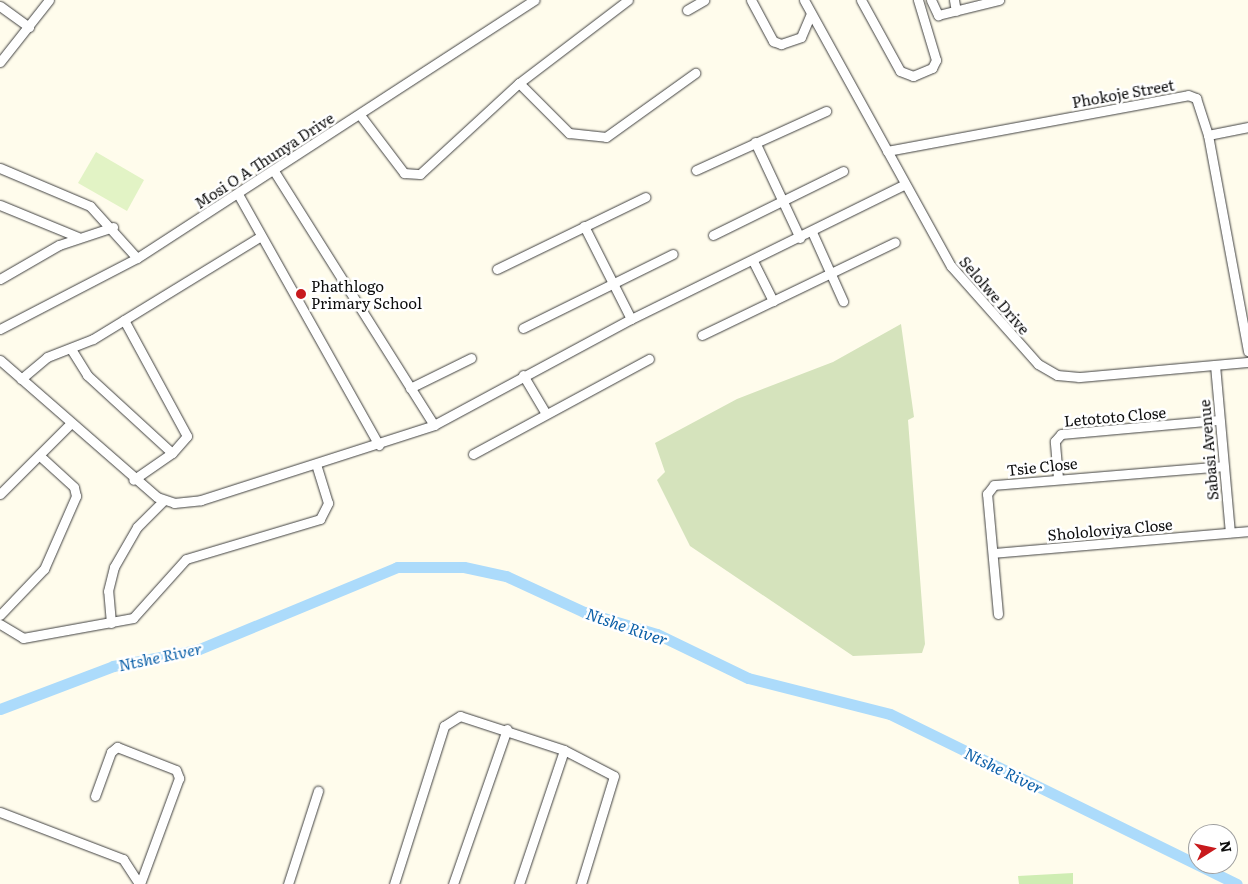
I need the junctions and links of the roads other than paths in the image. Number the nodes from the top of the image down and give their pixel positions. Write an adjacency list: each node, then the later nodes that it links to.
1 (48, 0): 16 (street)
2 (535, 0): 21 (street, Mosi O A Thunya Drive)
3 (628, 0): 19 (street)
4 (704, 0): 13 (street)
5 (751, 0): 15 (street)
6 (804, 0): 15 (street, Selolwe Drive)
7 (861, 0): 8 (street)
8 (918, 0)
9 (931, 0): 14 (street)
10 (954, 0): 14 (street)
11 (999, 0): 14 (street)
12 (0, 6): 16 (street)
13 (687, 10)
14 (956, 11)
15 (811, 14): 25 (street, Selolwe Drive)
16 (29, 28): 17 (street)
17 (0, 62)
18 (695, 73): 19 (street)
19 (519, 83): 21 (street)
20 (826, 111): 24 (street)
21 (360, 115): 28 (street, Mosi O A Thunya Drive)
22 (1248, 127): 23 (street)
23 (1208, 135): 25 (street, Phokoje Street); 54 (street, Phokoje Street)
24 (755, 142): 27 (street); 33 (street)
25 (888, 151): 30 (street, Selolwe Drive)
26 (0, 168): 36 (street)
27 (696, 170)
28 (274, 171): 31 (street, Mosi O A Thunya Drive); 67 (street)
29 (843, 171): 33 (street)
30 (905, 184): 37 (street); 64 (street, Selolwe Drive)
31 (238, 194): 39 (street); 44 (street, Mosi O A Thunya Drive)
32 (645, 196): 35 (street)
33 (782, 201): 38 (street); 41 (street)
34 (2, 207): 40 (street)
35 (584, 226): 46 (street); 49 (street)
36 (113, 227): 40 (street); 44 (street)
37 (812, 232): 41 (street); 47 (street)
38 (713, 235)
39 (261, 236): 53 (street); 72 (street)
40 (78, 237): 48 (street)
41 (800, 238): 45 (street)
42 (894, 242): 47 (street)
43 (673, 254): 49 (street)
44 (137, 258): 56 (street, Mosi O A Thunya Drive)
45 (753, 261): 50 (street); 52 (street)
46 (497, 269)
47 (830, 272): 50 (street); 51 (street)
48 (0, 279)
49 (612, 283): 52 (street); 55 (street)
50 (773, 301): 57 (street)
51 (843, 301)
52 (631, 319): 65 (street)
53 (124, 320): 58 (street); 73 (street)
54 (1246, 327): 59 (street, Phokoje Street)
55 (524, 328)
56 (0, 329)
57 (702, 335)
58 (71, 349): 66 (street); 73 (street)
59 (1248, 351)
60 (471, 358): 67 (street)
61 (0, 360): 66 (street)
62 (649, 360): 68 (street)
63 (1248, 362): 64 (street, Selolwe Drive)
64 (1215, 365): 69 (street, Sabasi Avenue)
65 (522, 375): 68 (street); 71 (street)
66 (21, 379): 70 (street)
67 (410, 388): 71 (street)
68 (544, 412): 74 (street)
69 (1219, 420): 77 (street, Sabasi Avenue); 78 (street, Letototo Close)
70 (70, 424): 75 (street); 79 (street)
71 (434, 425): 72 (street)
72 (379, 445): 76 (street)
73 (172, 453): 79 (street)
74 (473, 454)
75 (39, 455): 80 (street); 86 (street)
76 (316, 464): 81 (street); 87 (street)
77 (1224, 466): 78 (street, Tsie Close); 83 (street, Sabasi Avenue)
78 (1058, 478): 84 (street, Tsie Close)
79 (133, 480): 81 (street)
80 (0, 494)
81 (163, 501): 87 (street)
82 (1248, 531): 83 (street, Shololoviya Close)
83 (1230, 532): 84 (street, Shololoviya Close)
84 (994, 553): 85 (street, Tsie Close)
85 (998, 614)
86 (0, 615)
87 (111, 623): 88 (street)
88 (0, 624)
89 (507, 729): 90 (street); 96 (street); 97 (street)
90 (564, 750): 98 (street); 99 (street)
91 (318, 791): 95 (street)
92 (95, 796): 94 (street)
93 (0, 812): 94 (street)
94 (140, 884)
95 (288, 884)
96 (394, 884)
97 (453, 884)
98 (519, 884)
99 (581, 884)

